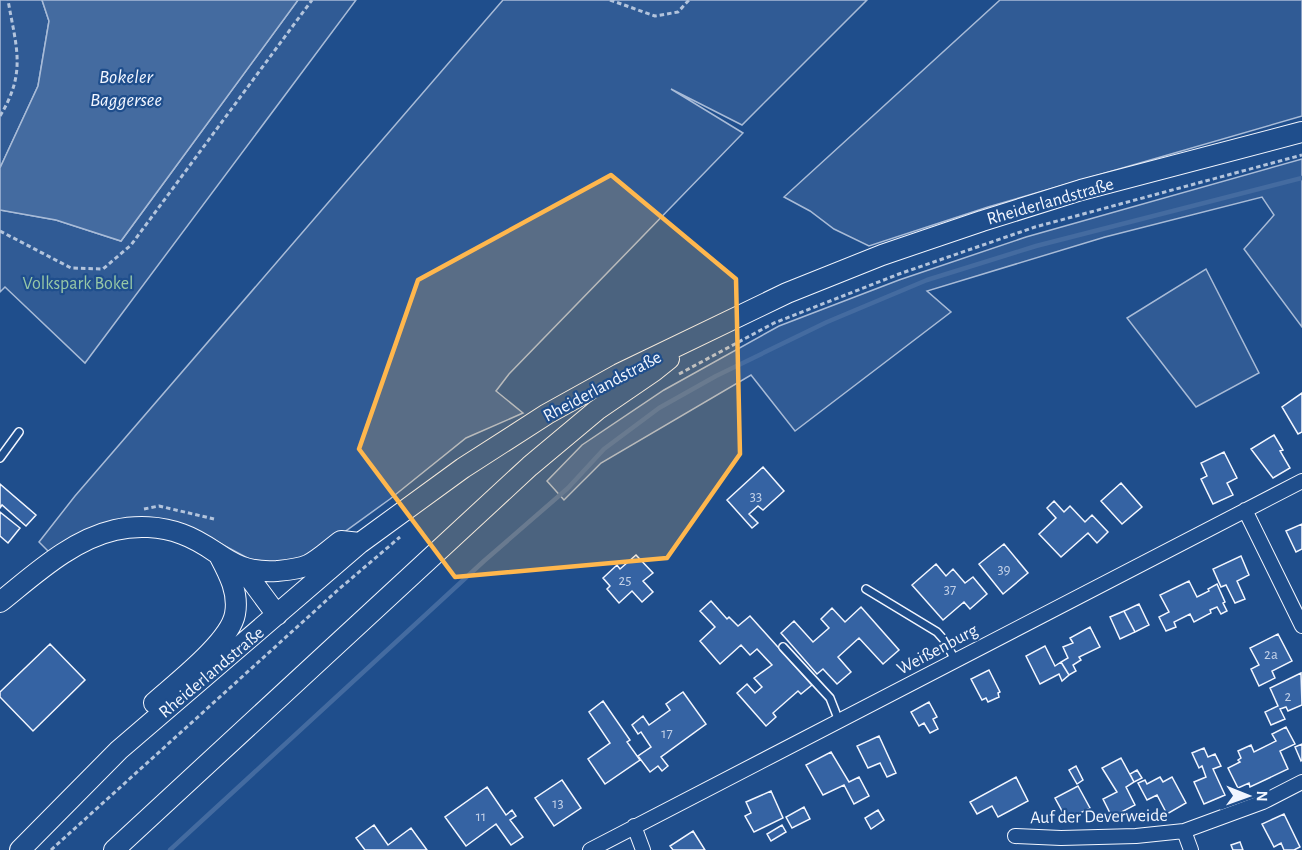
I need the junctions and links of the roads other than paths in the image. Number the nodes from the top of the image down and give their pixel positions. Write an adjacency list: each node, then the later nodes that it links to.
1 (1302, 132): 2 (main road, Rheiderlandstraße)
2 (692, 339): 7 (main road, Rheiderlandstraße); 23 (main road)
3 (18, 432): 4 (lane)
4 (0, 458)
5 (1302, 481): 6 (street, Weißenburg)
6 (1245, 510): 13 (street); 15 (street, Weißenburg)
7 (360, 543): 9 (main road); 12 (main road, Rheiderlandstraße)
8 (220, 557): 9 (main road); 11 (main road); 17 (main road)
9 (243, 569): 12 (main road)
10 (866, 589): 15 (lane)
11 (0, 602)
12 (277, 615): 17 (main road, Rheiderlandstraße)
13 (1302, 626)
14 (783, 647): 16 (lane)
15 (955, 660): 16 (street, Weißenburg)
16 (839, 721): 19 (street, Weißenburg)
17 (119, 750): 22 (main road, Rheiderlandstraße)
18 (1302, 782): 20 (street, Auf der Deverweide)
19 (634, 826): 24 (street, Weißenburg); 25 (street)
20 (1184, 831): 21 (street, Auf der Deverweide); 26 (street, Auf der Deverweide)
21 (1015, 836)
22 (20, 850)
23 (114, 850)
24 (590, 850)
25 (643, 850)
26 (1191, 850)

